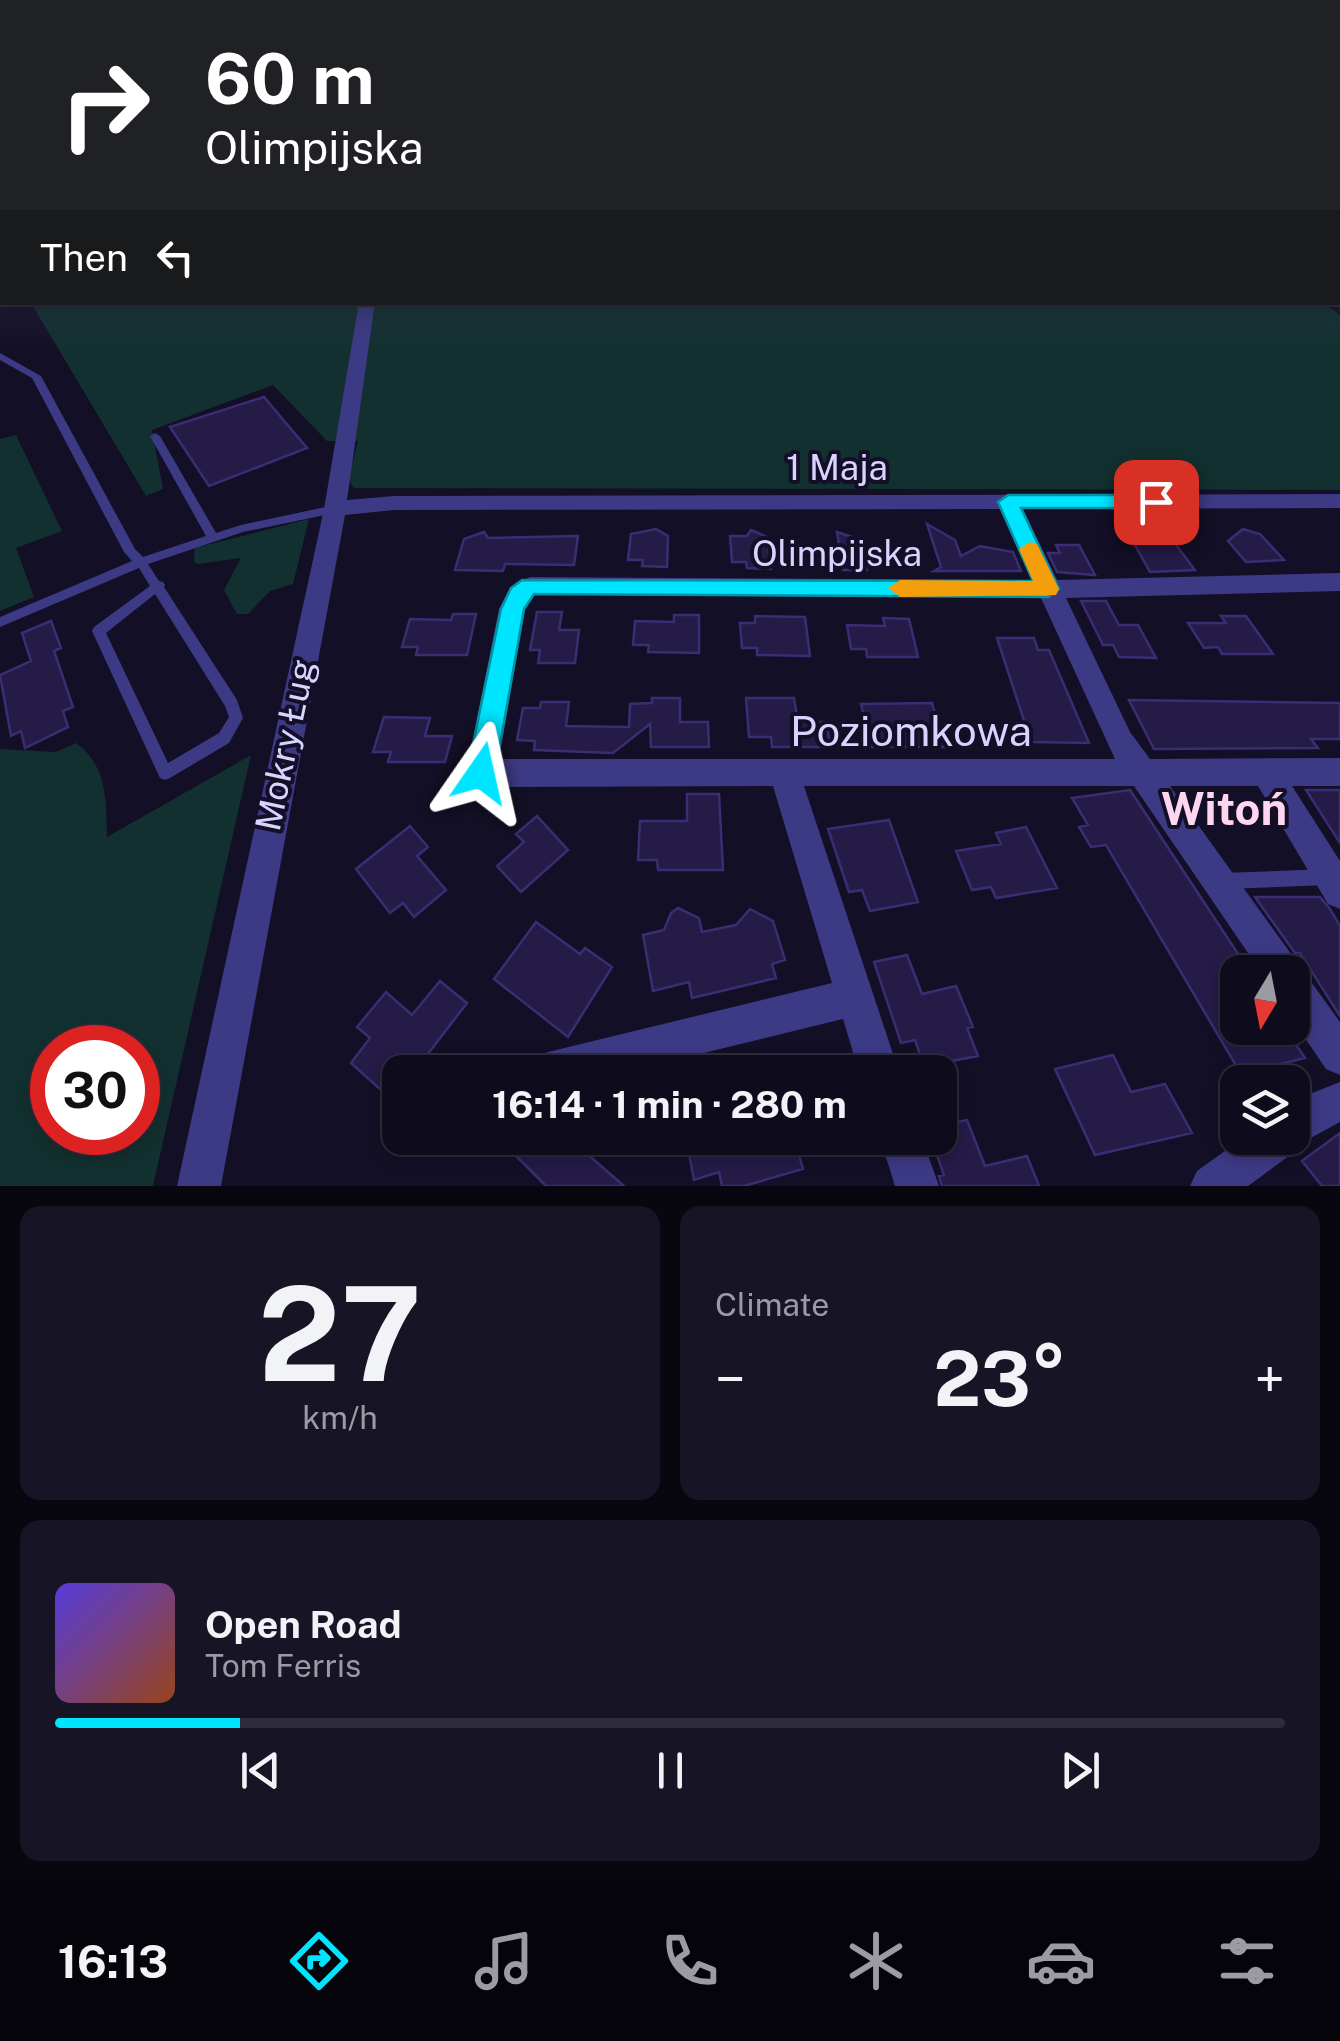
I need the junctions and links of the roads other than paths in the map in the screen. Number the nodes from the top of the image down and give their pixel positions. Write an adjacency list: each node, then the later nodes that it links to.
1 (367, 305): 6 (street, Mokry Ług)
2 (0, 356): 8 (lane)
3 (155, 436): 7 (lane)
4 (1008, 502): 5 (street, 1 Maja); 6 (street, 1 Maja); 11 (street)
5 (1340, 502)
6 (335, 509): 7 (lane); 30 (street, Mokry Ług)
7 (212, 538): 8 (lane)
8 (140, 562): 10 (lane); 12 (lane)
9 (1340, 582): 11 (street, Olimpijska)
10 (159, 585): 10 (lane)
11 (1048, 589): 13 (street); 17 (street, Olimpijska)
12 (0, 622)
13 (1143, 770): 14 (street, Poziomkowa); 15 (street, Poziomkowa); 18 (street)
14 (784, 771): 17 (street, Poziomkowa); 21 (street)
15 (1266, 772): 16 (street, Poziomkowa); 19 (street)
16 (1340, 772)
17 (481, 773)
18 (1222, 881): 19 (lane); 20 (street)
19 (1335, 885)
20 (1272, 955)
21 (854, 997): 23 (street); 24 (street)
22 (1310, 1012): 25 (street)
23 (617, 1055)
24 (873, 1055)
25 (1340, 1055)
26 (1340, 1102): 27 (street)
27 (1310, 1114)
28 (907, 1155): 31 (street)
29 (1255, 1155): 32 (street)
30 (199, 1186)
31 (917, 1186)
32 (1212, 1186)

